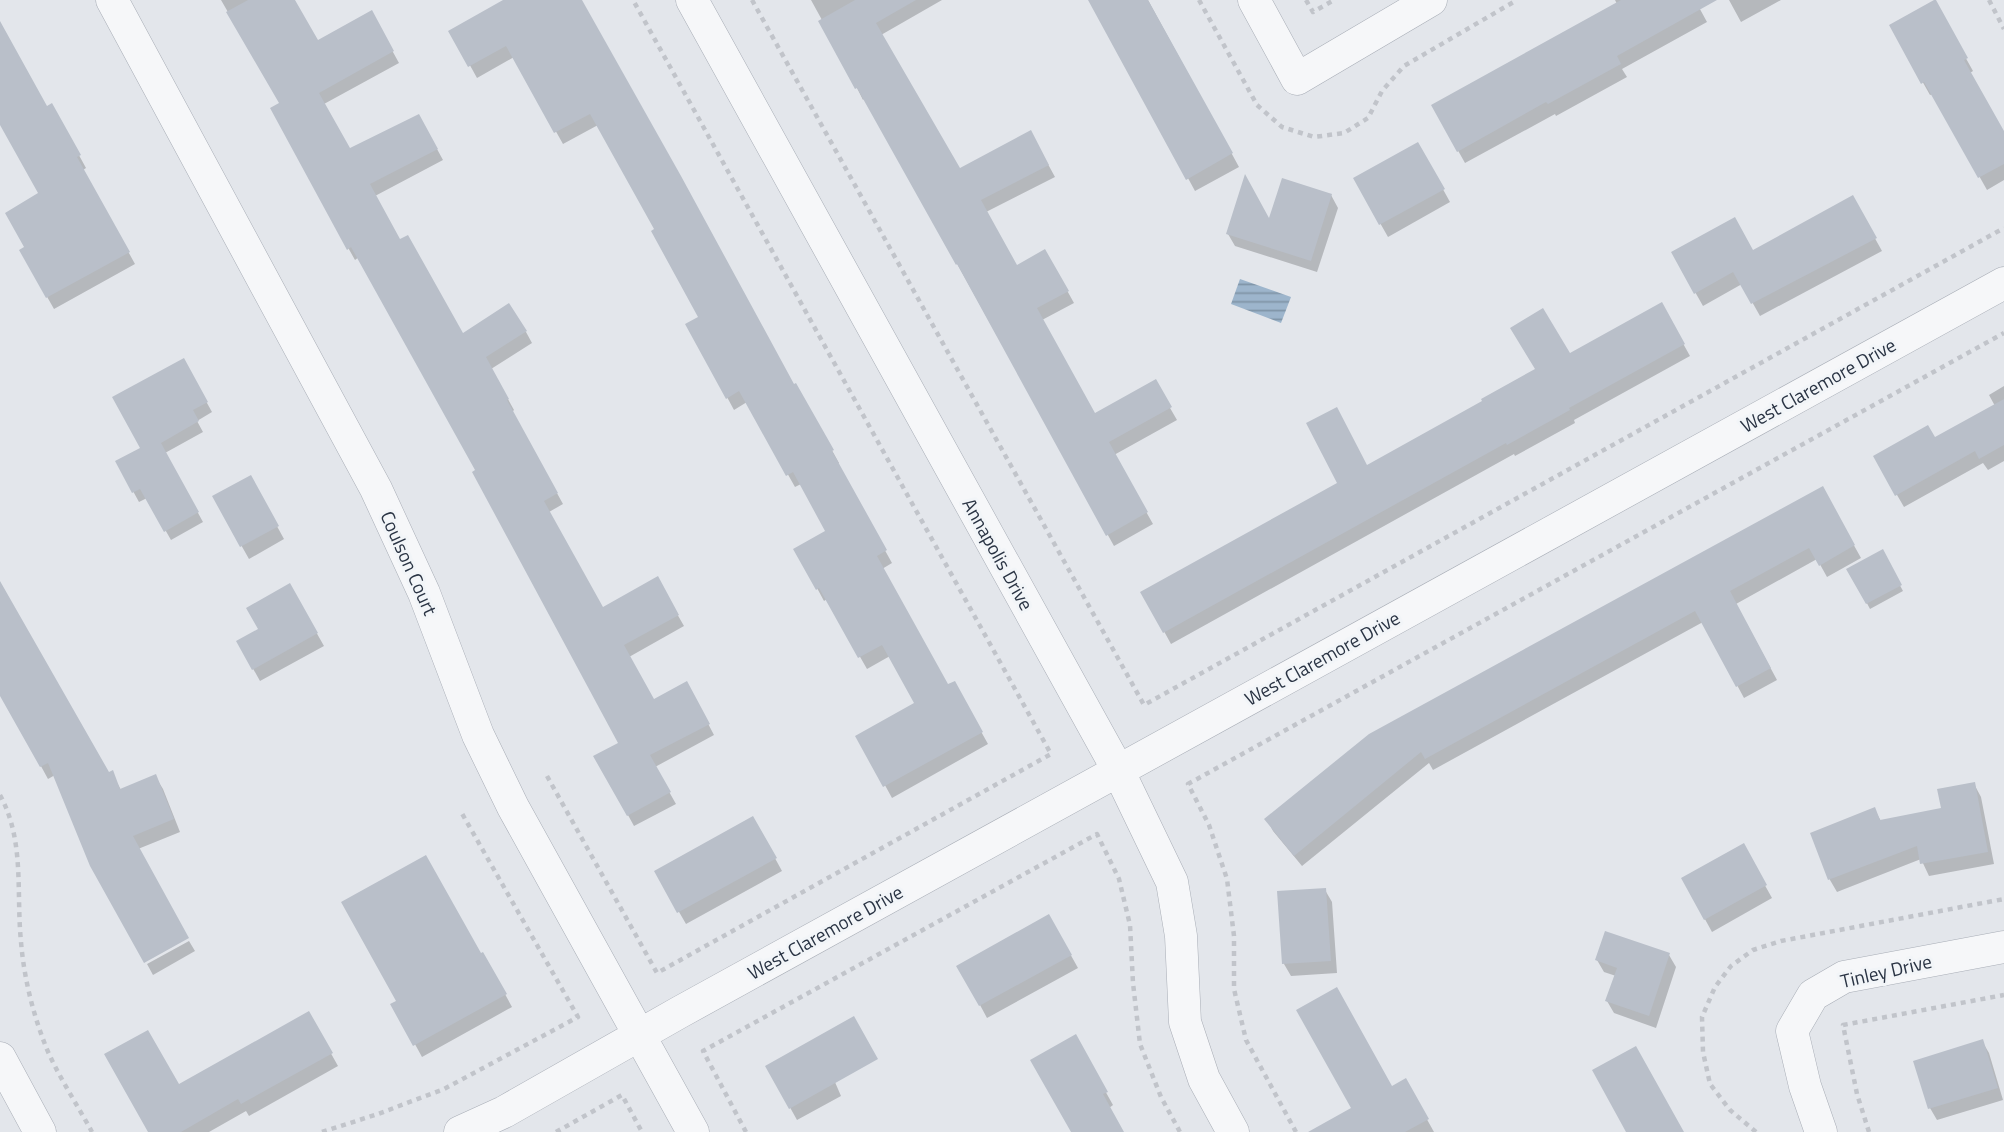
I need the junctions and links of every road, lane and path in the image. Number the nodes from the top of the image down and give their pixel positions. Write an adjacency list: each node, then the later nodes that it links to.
1 (112, 0): 20 (street, Coulson Court)
2 (634, 0): 15 (path)
3 (692, 0): 14 (street, Annapolis Drive)
4 (752, 0): 11 (path)
5 (1254, 0): 8 (street)
6 (1307, 0): 7 (path)
7 (1334, 0)
8 (1431, 0)
9 (1989, 0): 10 (path)
10 (2004, 29)
11 (2004, 228)
12 (2004, 283): 14 (street, West Claremore Drive)
13 (2004, 333): 32 (path)
14 (1118, 771): 20 (street, West Claremore Drive); 31 (street, Annapolis Drive)
15 (547, 776)
16 (0, 795): 23 (path)
17 (460, 810): 24 (path)
18 (2004, 947): 33 (street, Tinley Drive)
19 (2004, 995): 34 (path)
20 (640, 1034): 25 (street, West Claremore Drive); 28 (street, Coulson Court)
21 (0, 1058): 22 (street)
22 (40, 1132)
23 (92, 1132)
24 (322, 1132)
25 (460, 1132)
26 (556, 1132): 27 (path)
27 (642, 1132)
28 (693, 1132)
29 (746, 1132): 30 (path)
30 (1180, 1132)
31 (1233, 1132)
32 (1296, 1132)
33 (1821, 1132)
34 (1869, 1132)

